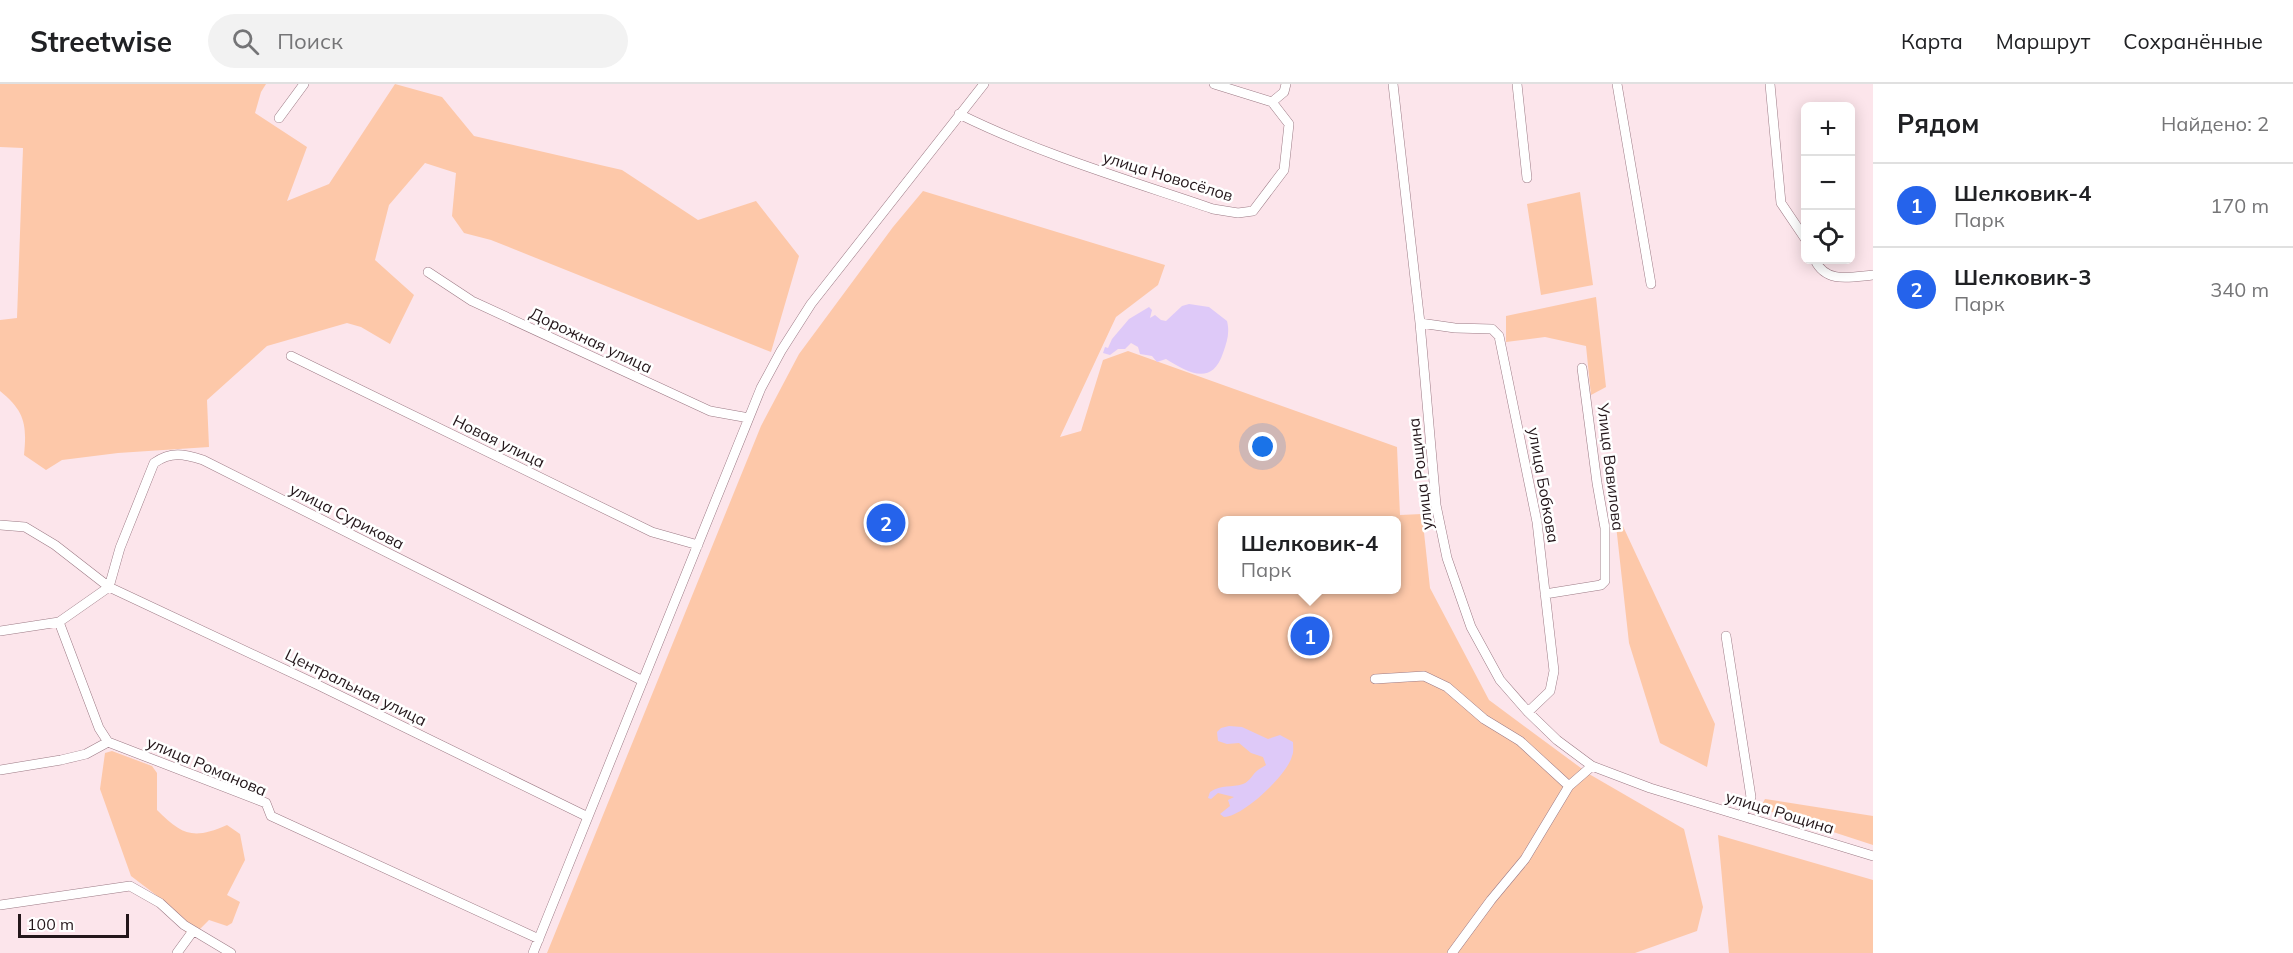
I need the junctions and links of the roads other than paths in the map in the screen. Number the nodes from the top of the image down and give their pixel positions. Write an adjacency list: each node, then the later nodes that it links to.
1 (304, 84): 11 (street)
2 (984, 84): 10 (street)
3 (1214, 84): 9 (street)
4 (1286, 84): 9 (street)
5 (1393, 84): 18 (street, улица Рощина)
6 (1517, 84): 12 (street)
7 (1617, 84): 17 (street)
8 (1770, 84): 13 (street)
9 (1272, 102): 10 (street, улица Новосёлов)
10 (960, 114): 21 (street)
11 (279, 118)
12 (1527, 178)
13 (1801, 233)
14 (1818, 264): 16 (street)
15 (428, 272): 21 (street, Дорожная улица)
16 (1873, 275)
17 (1651, 284)
18 (1420, 323): 25 (street, улица Бобкова); 31 (street, улица Рощина)
19 (291, 356): 23 (street, Новая улица)
20 (1582, 368): 25 (street, Улица Вавилова)
21 (749, 418): 23 (street)
22 (0, 525): 24 (street, Центральная улица)
23 (698, 544): 30 (street)
24 (109, 587): 26 (street); 30 (street, улица Сурикова); 37 (street, Центральная улица)
25 (1545, 594): 31 (street, улица Бобкова)
26 (59, 621): 27 (street); 32 (street)
27 (0, 631)
28 (1726, 636): 36 (street)
29 (1376, 679): 35 (street)
30 (643, 681): 37 (street)
31 (1527, 712): 33 (street, улица Рощина)
32 (108, 742): 34 (street); 41 (street, улица Романова)
33 (1592, 766): 35 (street); 36 (street, улица Рощина)
34 (0, 770)
35 (1569, 786): 45 (street)
36 (1742, 815): 38 (street, улица Рощина)
37 (588, 817): 41 (street)
38 (1873, 856)
39 (0, 905): 40 (street)
40 (193, 931): 42 (street); 43 (street)
41 (539, 939): 44 (street)
42 (177, 953)
43 (231, 953)
44 (533, 953)
45 (1452, 953)

